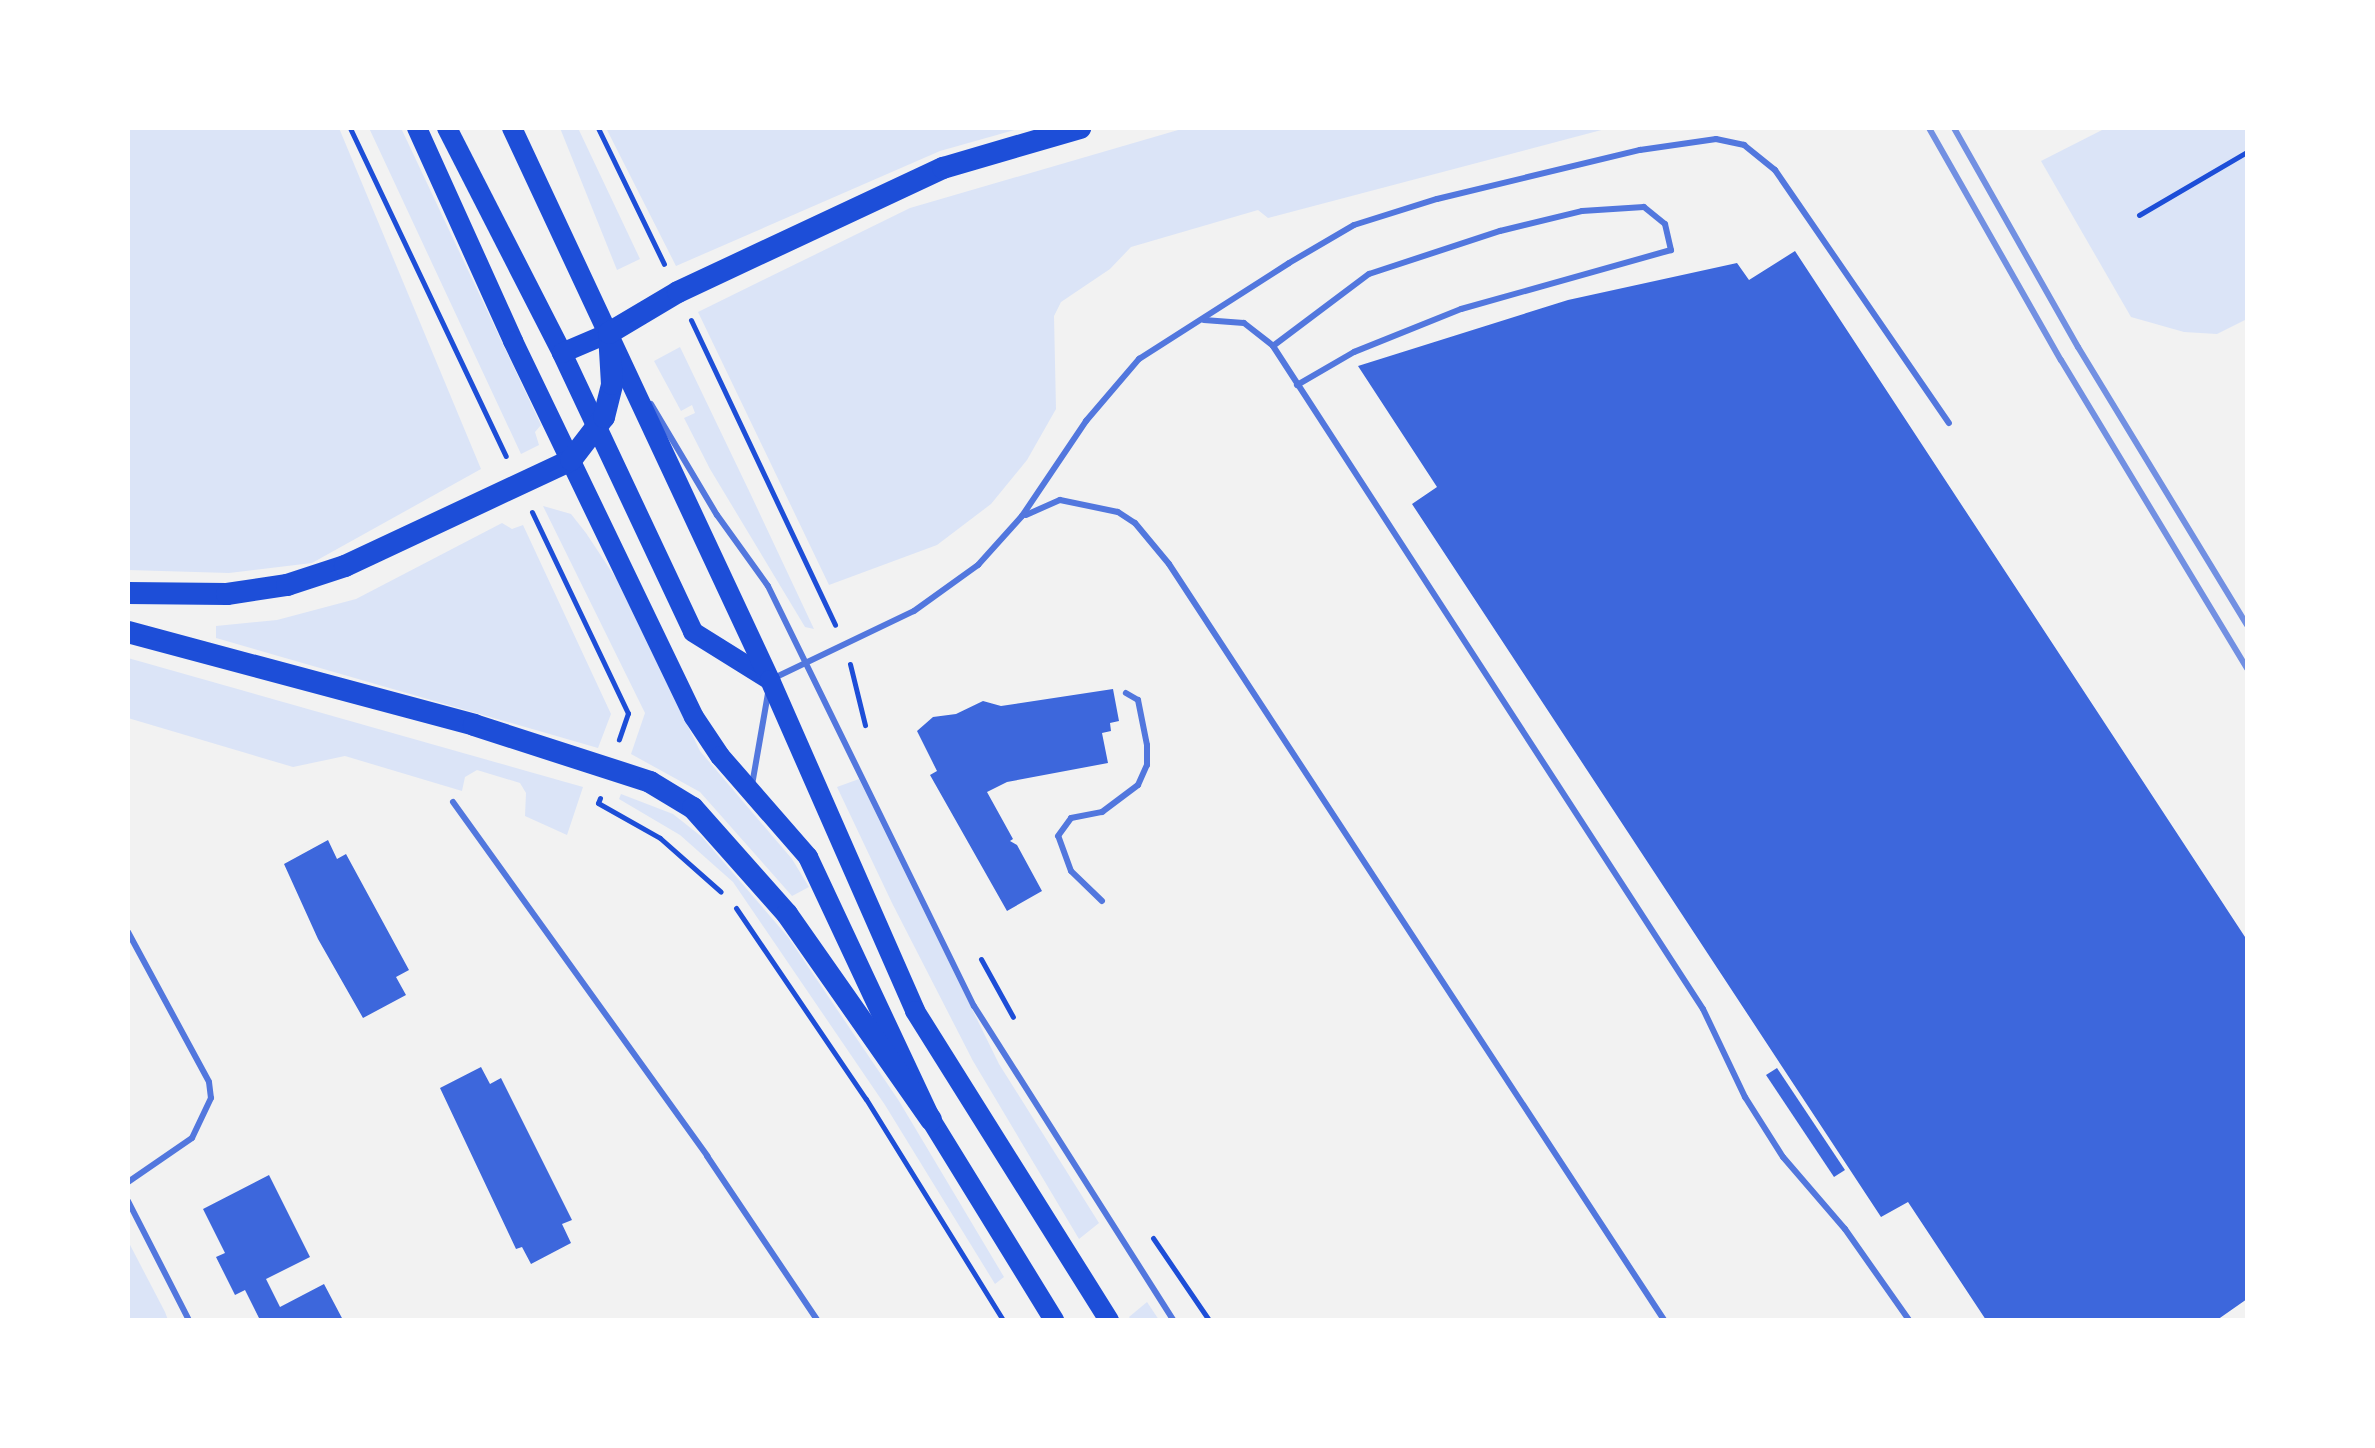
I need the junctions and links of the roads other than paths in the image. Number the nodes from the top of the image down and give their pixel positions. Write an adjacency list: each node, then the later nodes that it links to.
1 (417, 128): 12 (main road)
2 (447, 128): 8 (main road)
3 (512, 128): 6 (main road)
4 (1080, 128): 6 (highway)
5 (1188, 327): 7 (lane); 10 (lane); 13 (lane)
6 (609, 333): 8 (main road); 11 (highway); 16 (lane); 17 (main road)
7 (1273, 346): 9 (lane); 9 (lane)
8 (562, 353): 11 (main road)
9 (1297, 385): 32 (lane)
10 (1949, 423)
11 (598, 428): 12 (highway); 17 (main road)
12 (571, 460): 14 (highway); 19 (main road)
13 (1022, 516): 16 (lane); 31 (lane)
14 (128, 593)
15 (128, 632): 23 (highway)
16 (807, 663): 17 (lane); 30 (lane)
17 (770, 680): 19 (lane); 29 (main road)
18 (1126, 693): 21 (lane)
19 (751, 792): 23 (main road)
20 (453, 802): 27 (lane)
21 (1102, 901)
22 (128, 932): 24 (lane)
23 (931, 1120): 28 (main road)
24 (128, 1182)
25 (128, 1201): 26 (lane)
26 (189, 1320)
27 (817, 1320)
28 (1054, 1320)
29 (1109, 1320)
30 (1173, 1320)
31 (1664, 1320)
32 (1909, 1320)

